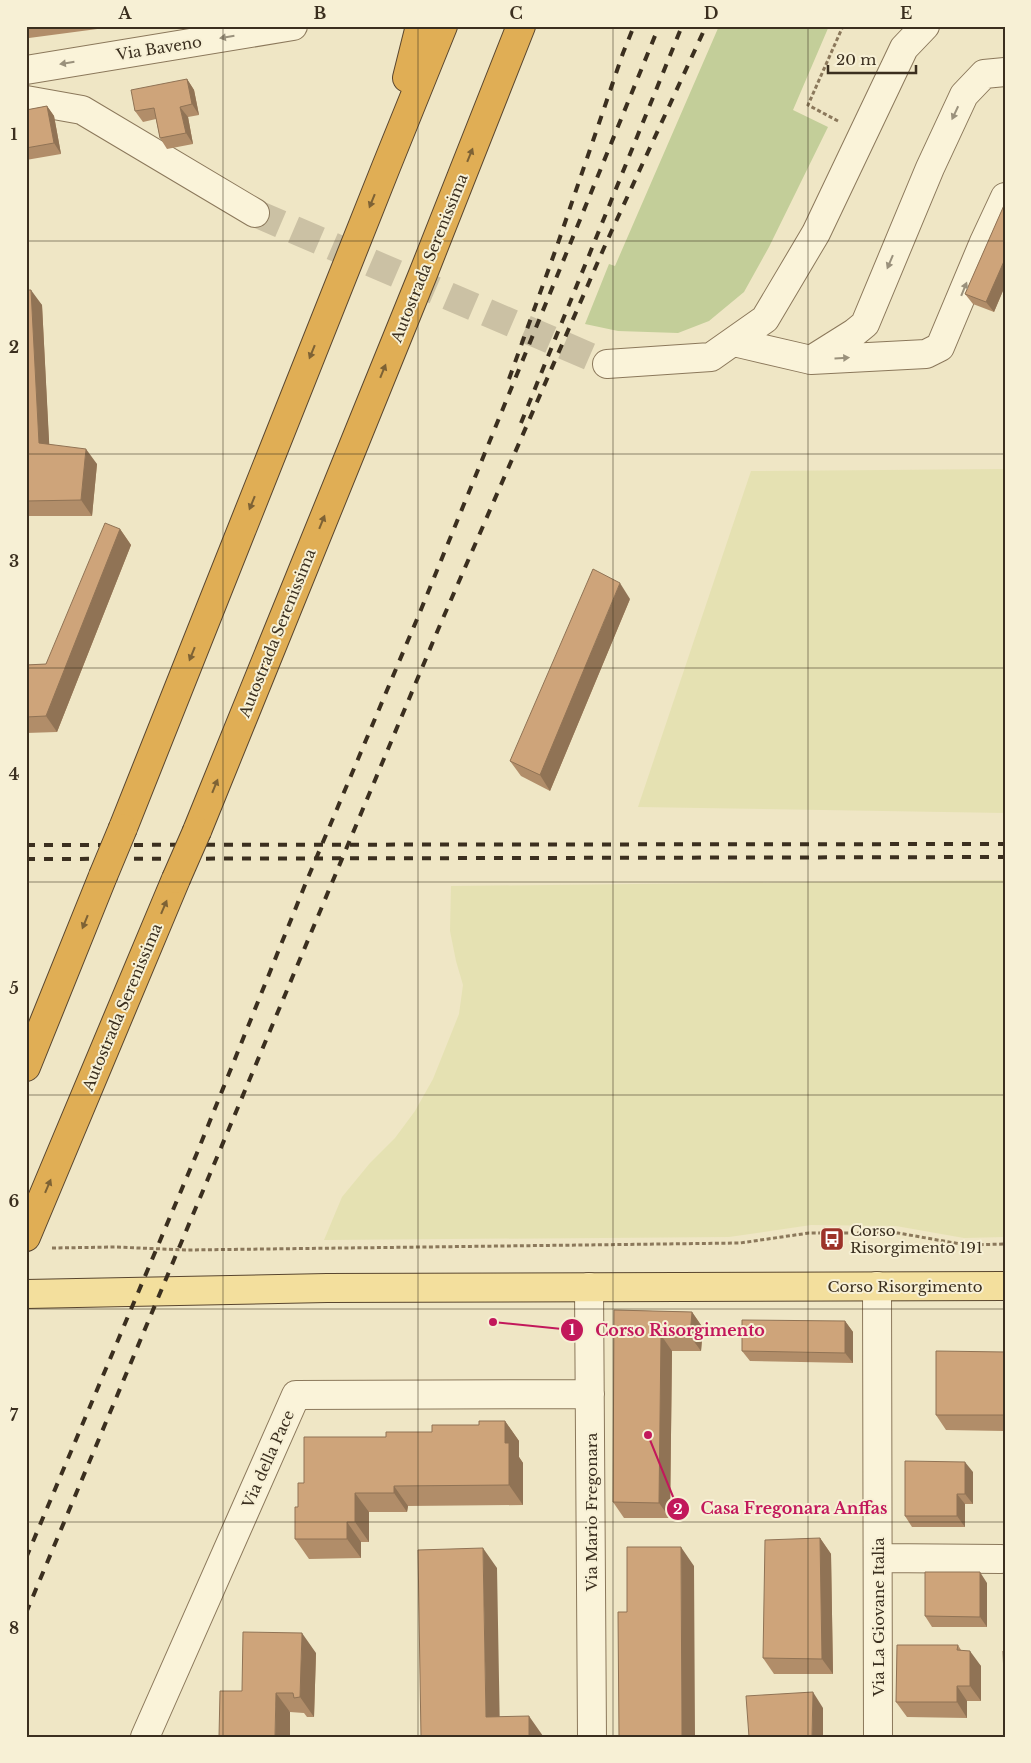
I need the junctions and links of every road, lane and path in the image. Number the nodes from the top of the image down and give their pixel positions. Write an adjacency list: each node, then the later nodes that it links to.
1 (293, 26): 7 (street, Via Baveno, one-way to 7)
2 (420, 26): 11 (highway)
3 (444, 26): 11 (highway)
4 (521, 26): 18 (highway, Autostrada Serenissima, one-way to 4, bridge)
5 (843, 26): 10 (path)
6 (925, 26): 10 (street)
7 (26, 70)
8 (1005, 72): 15 (street, one-way to 15)
9 (26, 100): 13 (street)
10 (863, 134): 14 (street)
11 (386, 166): 17 (highway, one-way to 17, bridge)
12 (1005, 197): 15 (street, one-way to 12)
13 (256, 213)
14 (734, 342): 15 (street); 16 (street)
15 (811, 360)
16 (607, 364)
17 (26, 1067)
18 (35, 1239): 19 (path)
19 (1005, 1244)
20 (878, 1286): 21 (main road, Corso Risorgimento); 22 (main road, Corso Risorgimento); 25 (street, Via La Giovane Italia)
21 (1005, 1286)
22 (589, 1287): 23 (main road, Corso Risorgimento); 24 (street, Via Mario Fregonara)
23 (26, 1294)
24 (590, 1394): 27 (street, Via della Pace); 28 (street, Via Mario Fregonara)
25 (878, 1558): 26 (street); 29 (street, Via La Giovane Italia)
26 (1001, 1559)
27 (145, 1737)
28 (592, 1737)
29 (878, 1737)

